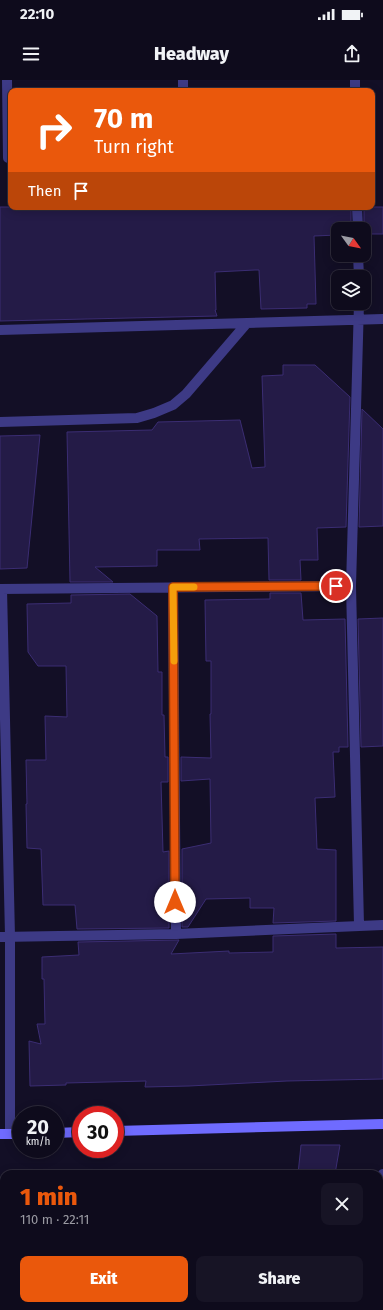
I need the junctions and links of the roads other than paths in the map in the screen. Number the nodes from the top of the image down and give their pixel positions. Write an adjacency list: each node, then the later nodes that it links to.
1 (7, 80): 2 (street)
2 (6, 158)
3 (357, 210): 4 (street)
4 (358, 222)
5 (359, 310): 7 (street)
6 (383, 319): 7 (street)
7 (360, 320): 8 (street); 11 (street)
8 (246, 323): 9 (street); 10 (street)
9 (0, 330)
10 (0, 422)
11 (351, 586): 12 (street); 14 (street)
12 (173, 587): 13 (street); 16 (street)
13 (1, 589): 17 (street)
14 (359, 925): 15 (street); 16 (street)
15 (383, 925)
16 (176, 934): 17 (street)
17 (5, 937): 20 (street)
18 (383, 1124): 19 (street)
19 (124, 1131)
20 (5, 1134)

